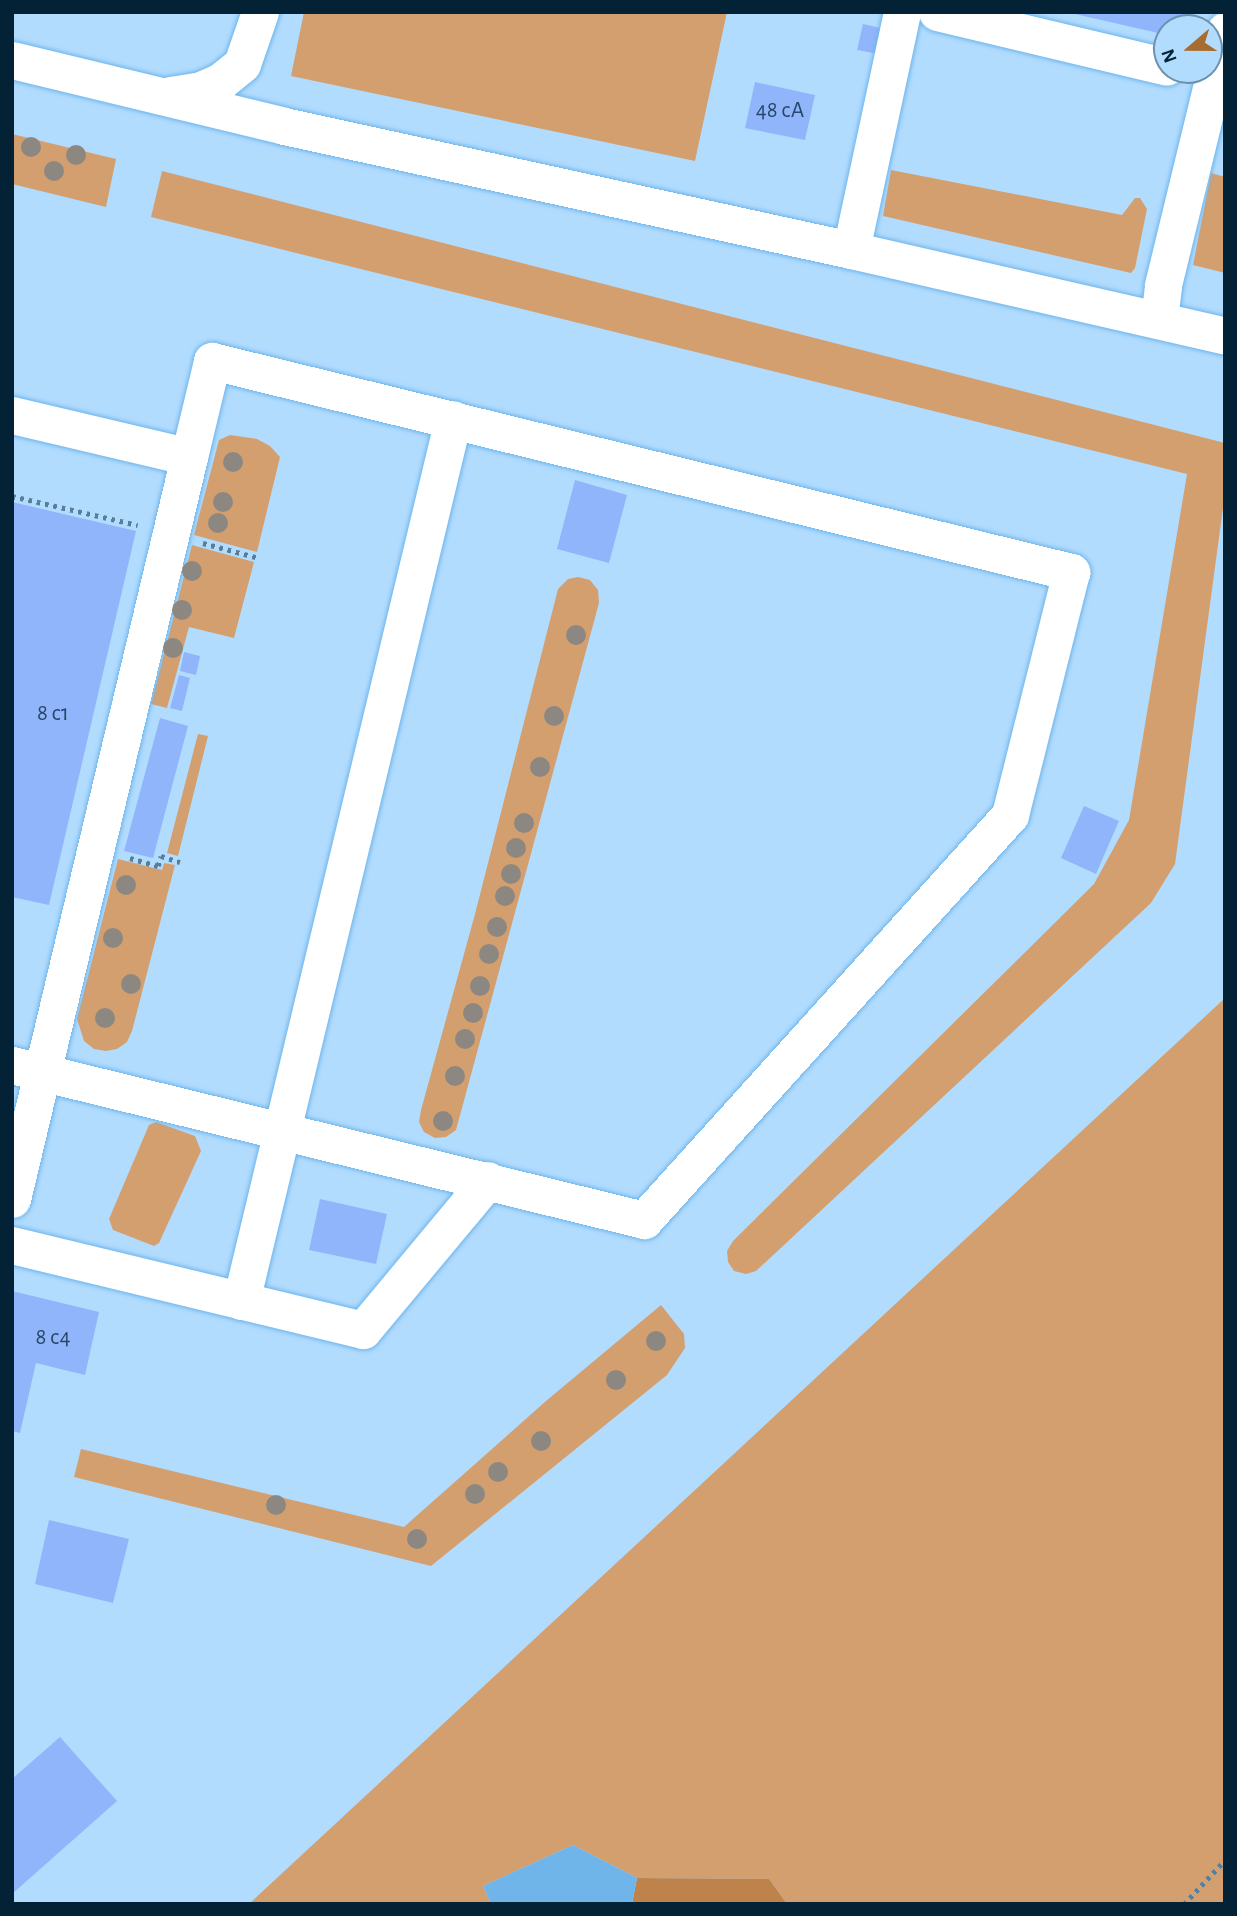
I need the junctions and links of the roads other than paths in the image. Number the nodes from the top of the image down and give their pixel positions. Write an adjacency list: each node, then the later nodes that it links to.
1 (260, 12): 7 (street)
2 (902, 12): 8 (street)
3 (937, 12): 5 (street)
4 (12, 60): 7 (street)
5 (1153, 64)
6 (1195, 84): 9 (street)
7 (164, 96): 8 (street)
8 (851, 250): 9 (street)
9 (1158, 319): 10 (street)
10 (1225, 336)
11 (12, 415): 13 (street)
12 (453, 419): 13 (street); 15 (street); 16 (street)
13 (189, 457): 14 (street)
14 (27, 1069): 15 (street); 17 (street)
15 (282, 1130): 16 (street); 19 (street)
16 (488, 1180): 19 (street)
17 (12, 1199)
18 (12, 1245): 19 (street)
19 (241, 1301)

